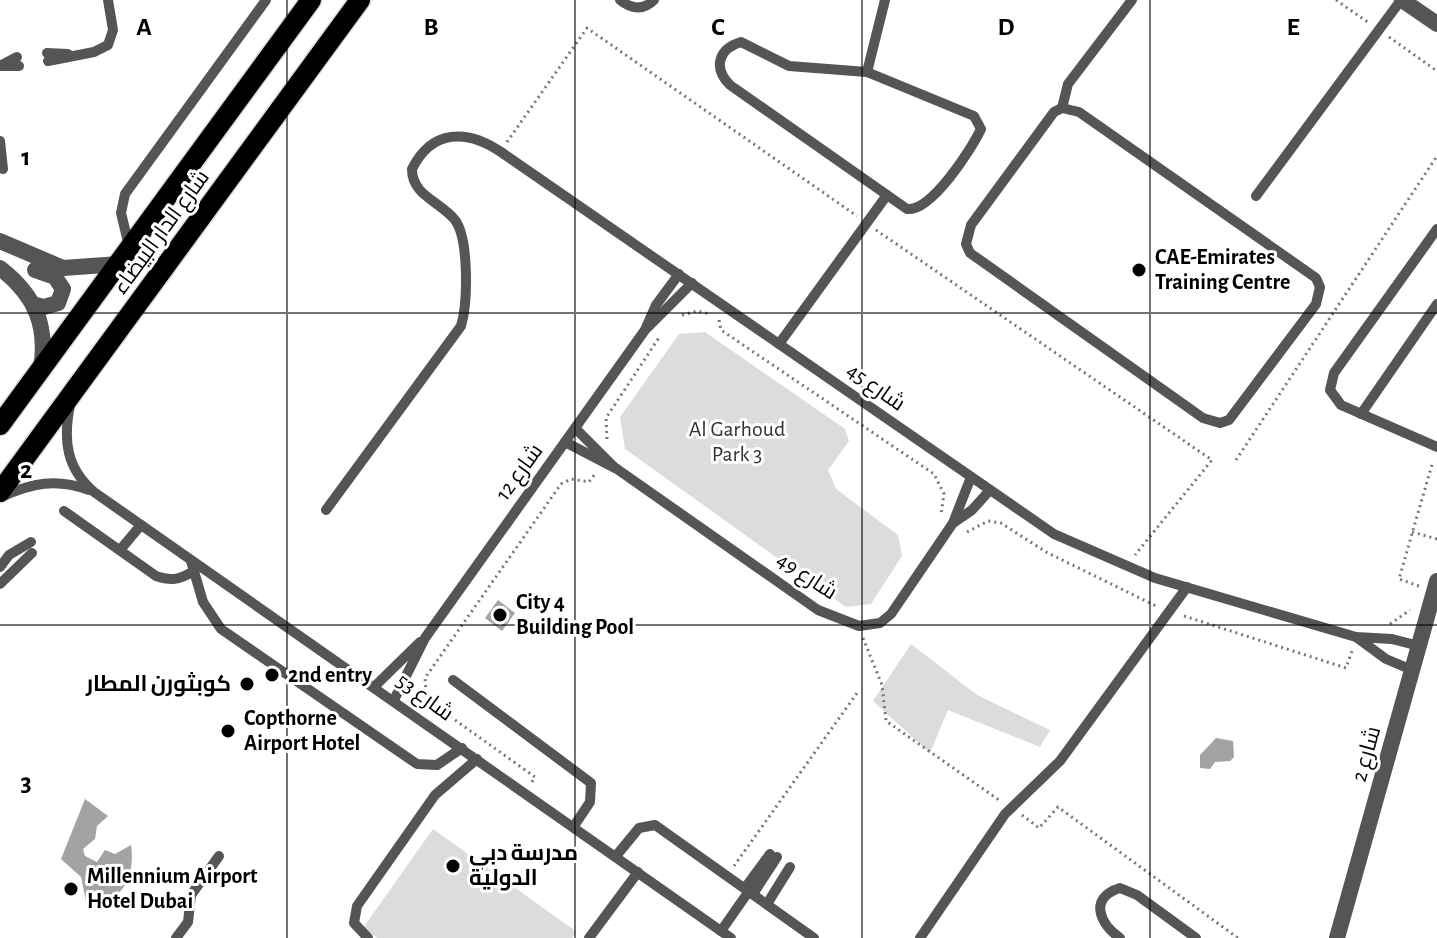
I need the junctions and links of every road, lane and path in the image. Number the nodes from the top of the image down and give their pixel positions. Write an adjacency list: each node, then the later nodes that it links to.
1 (108, 0): 11 (lane)
2 (266, 0): 25 (lane)
3 (311, 0): 25 (main road, شارع الدار البيضاء)
4 (360, 0): 37 (main road, شارع الدار البيضاء)
5 (620, 0): 6 (lane)
6 (654, 0)
7 (885, 0): 14 (lane)
8 (1132, 0): 15 (lane)
9 (1408, 2): 10 (street); 21 (lane)
10 (1437, 24)
11 (48, 57)
12 (18, 62): 13 (lane)
13 (0, 66)
14 (867, 72): 20 (lane); 20 (lane)
15 (1062, 108): 15 (lane)
16 (0, 141): 19 (lane)
17 (501, 152): 22 (path); 27 (lane, شارع 45); 49 (lane, شارع 45)
18 (1437, 156): 43 (path)
19 (3, 169)
20 (887, 195): 22 (lane)
21 (1256, 196)
22 (866, 223): 35 (lane); 58 (path)
23 (1437, 229): 38 (lane)
24 (0, 242): 25 (street); 30 (street)
25 (124, 257): 36 (main road, شارع الدار البيضاء)
26 (0, 268): 30 (street)
27 (679, 274): 28 (lane, شارع 45); 34 (lane, شارع 12)
28 (692, 283): 34 (lane, شارع 12); 35 (lane, شارع 45)
29 (1437, 304): 32 (lane)
30 (36, 305): 36 (street)
31 (679, 316): 51 (path)
32 (1432, 321): 38 (lane)
33 (665, 329): 44 (path)
34 (645, 330): 40 (lane, شارع 12)
35 (779, 344): 45 (lane, شارع 45)
36 (41, 369): 39 (main road, شارع الدار البيضاء)
37 (72, 395): 47 (lane, شارع 53); 48 (main road, شارع الدار البيضاء)
38 (1361, 414): 42 (lane)
39 (0, 425)
40 (575, 428): 41 (lane, شارع 12); 44 (lane)
41 (565, 442): 44 (lane); 68 (lane, شارع 12)
42 (1437, 447): 53 (path)
43 (1236, 460)
44 (605, 461): 66 (lane, شارع 49); 77 (path)
45 (971, 477): 46 (lane, شارع 45); 51 (lane)
46 (990, 490): 51 (lane); 58 (lane, شارع 45)
47 (94, 492): 48 (lane, شارع 53); 52 (lane, شارع 53)
48 (0, 495)
49 (326, 510)
50 (64, 511): 55 (lane)
51 (953, 523): 64 (path); 66 (lane)
52 (141, 525): 55 (lane); 56 (lane, شارع 53)
53 (1412, 532): 54 (path); 62 (path)
54 (1437, 539)
55 (120, 550): 56 (lane)
56 (192, 566): 72 (lane, شارع 53); 75 (lane)
57 (0, 567): 60 (lane)
58 (1125, 567): 61 (lane, شارع 45)
59 (1437, 581): 69 (street, شارع 2)
60 (0, 584)
61 (1187, 587): 64 (lane); 67 (lane, شارع 45)
62 (1417, 595)
63 (1414, 603): 65 (path)
64 (1169, 611): 67 (path); 78 (lane)
65 (1388, 625)
66 (859, 626): 78 (path)
67 (1356, 637): 69 (lane, شارع 45); 70 (lane, شارع 45)
68 (425, 638): 72 (lane, شارع 12); 74 (lane, شارع 12)
69 (1419, 646): 70 (street, شارع 2)
70 (1412, 670): 98 (street, شارع 2)
71 (453, 680): 79 (lane)
72 (375, 686): 74 (lane, شارع 53)
73 (857, 693): 85 (path)
74 (394, 700): 75 (lane, شارع 53)
75 (462, 748): 76 (lane, شارع 53)
76 (477, 759): 77 (lane, شارع 53); 90 (lane)
77 (525, 792): 79 (lane, شارع 53)
78 (1010, 808): 94 (lane); 97 (path)
79 (574, 826): 81 (lane, شارع 53)
80 (219, 856): 89 (lane)
81 (616, 856): 84 (lane, شارع 53); 85 (lane)
82 (773, 856): 86 (lane)
83 (790, 867): 87 (lane)
84 (638, 872): 88 (lane, شارع 53); 91 (lane)
85 (727, 875): 86 (lane)
86 (749, 891): 87 (lane); 88 (lane)
87 (767, 904): 93 (lane)
88 (721, 931): 92 (lane, شارع 53)
89 (176, 938)
90 (368, 938)
91 (589, 938)
92 (731, 938)
93 (814, 938)
94 (920, 938)
95 (1120, 938): 96 (lane)
96 (1196, 938)
97 (1238, 938)
98 (1337, 938)

